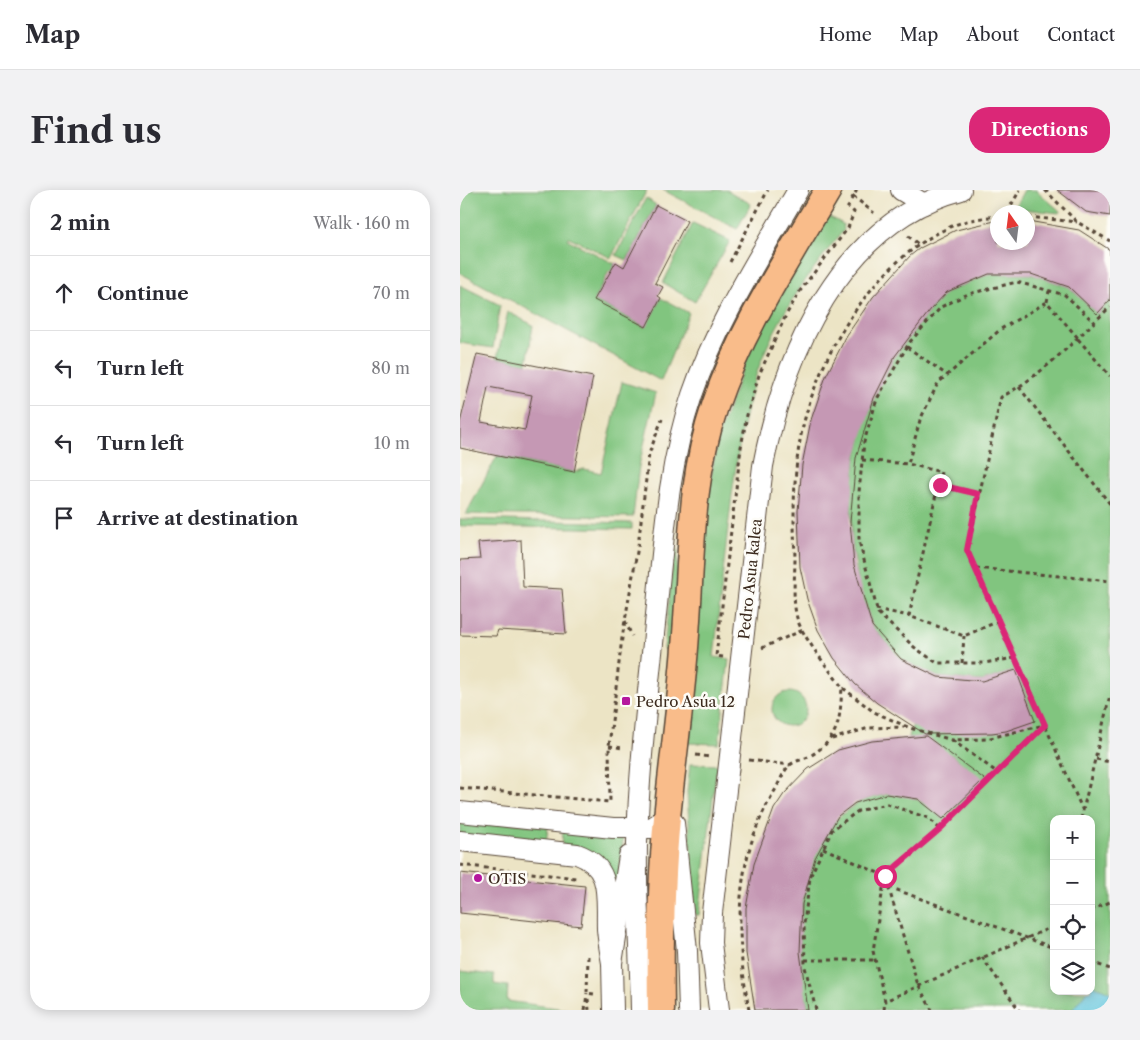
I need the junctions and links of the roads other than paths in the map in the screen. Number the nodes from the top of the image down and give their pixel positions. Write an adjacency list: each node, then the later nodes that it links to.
1 (798, 190): 7 (street)
2 (828, 190): 7 (main road)
3 (901, 190): 5 (street)
4 (961, 190): 5 (street, Pedro Asua kalea)
5 (924, 204): 14 (street, Pedro Asua kalea)
6 (460, 812): 7 (street)
7 (653, 822): 9 (street); 11 (street); 12 (main road); 13 (street)
8 (460, 841): 9 (street)
9 (612, 963): 10 (street)
10 (613, 1010)
11 (641, 1010)
12 (661, 1010)
13 (689, 1010)
14 (719, 1010)

